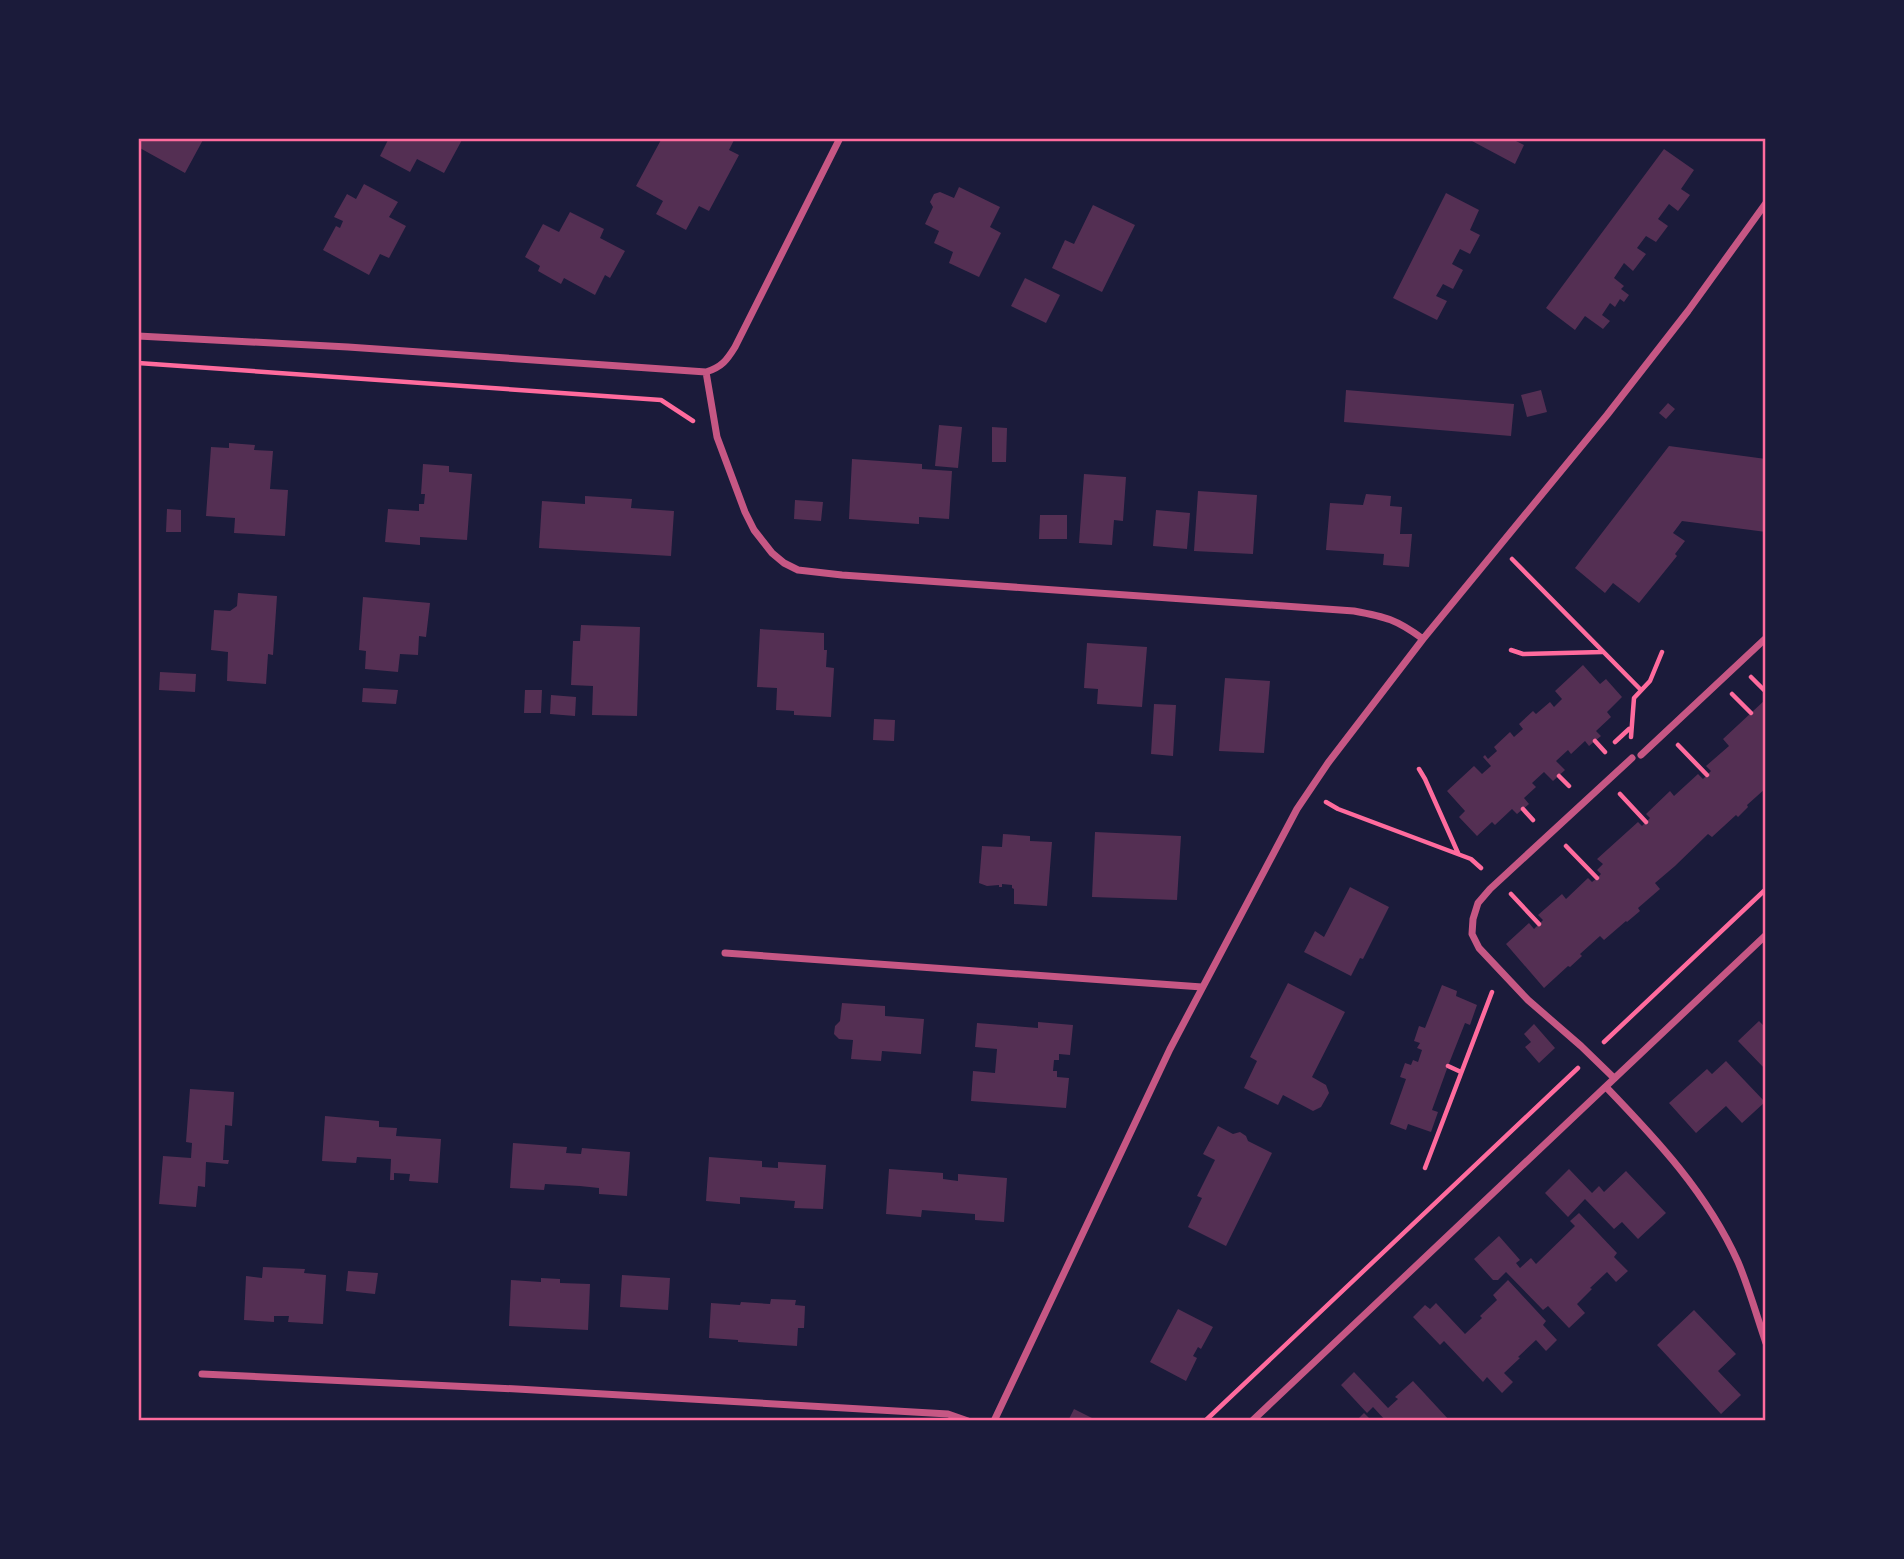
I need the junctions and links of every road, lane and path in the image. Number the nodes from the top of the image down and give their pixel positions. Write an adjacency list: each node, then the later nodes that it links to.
1 (840, 138): 5 (street)
2 (1766, 203): 9 (street)
3 (138, 336): 5 (street)
4 (138, 363): 6 (path)
5 (706, 372): 6 (street)
6 (718, 437): 9 (street)
7 (1512, 559): 11 (path)
8 (1766, 638): 21 (street)
9 (1423, 639): 47 (street)
10 (1511, 650): 11 (path)
11 (1603, 652): 13 (path)
12 (1748, 673): 14 (path)
13 (1641, 690)
14 (1766, 692)
15 (1732, 694): 16 (path)
16 (1751, 713)
17 (1630, 729): 20 (path)
18 (1595, 741): 20 (path)
19 (1684, 751): 25 (path)
20 (1605, 752): 23 (path)
21 (1641, 755)
22 (1632, 758): 46 (street)
23 (1596, 761)
24 (1419, 769): 38 (path)
25 (1707, 775)
26 (1559, 776): 28 (path)
27 (1578, 778): 28 (path)
28 (1569, 786): 30 (path)
29 (1619, 793): 35 (path)
30 (1560, 795)
31 (1326, 802): 38 (path)
32 (1523, 809): 34 (path)
33 (1542, 811): 34 (path)
34 (1533, 820): 36 (path)
35 (1646, 822)
36 (1524, 829)
37 (1564, 844): 40 (path)
38 (1458, 854): 39 (path)
39 (1487, 863)
40 (1597, 878)
41 (1766, 889): 48 (path)
42 (1511, 894): 43 (path)
43 (1539, 924)
44 (1766, 935): 52 (street)
45 (725, 953): 47 (street)
46 (1505, 975): 51 (path); 52 (street)
47 (1202, 987): 58 (street)
48 (1601, 1045)
49 (1581, 1065): 59 (path)
50 (1448, 1066): 51 (path)
51 (1461, 1072): 54 (path)
52 (1614, 1078): 53 (street)
53 (1606, 1087): 55 (street); 60 (street)
54 (1425, 1168)
55 (1766, 1343)
56 (202, 1374): 57 (street)
57 (968, 1421)
58 (994, 1421)
59 (1205, 1421)
60 (1252, 1421)

